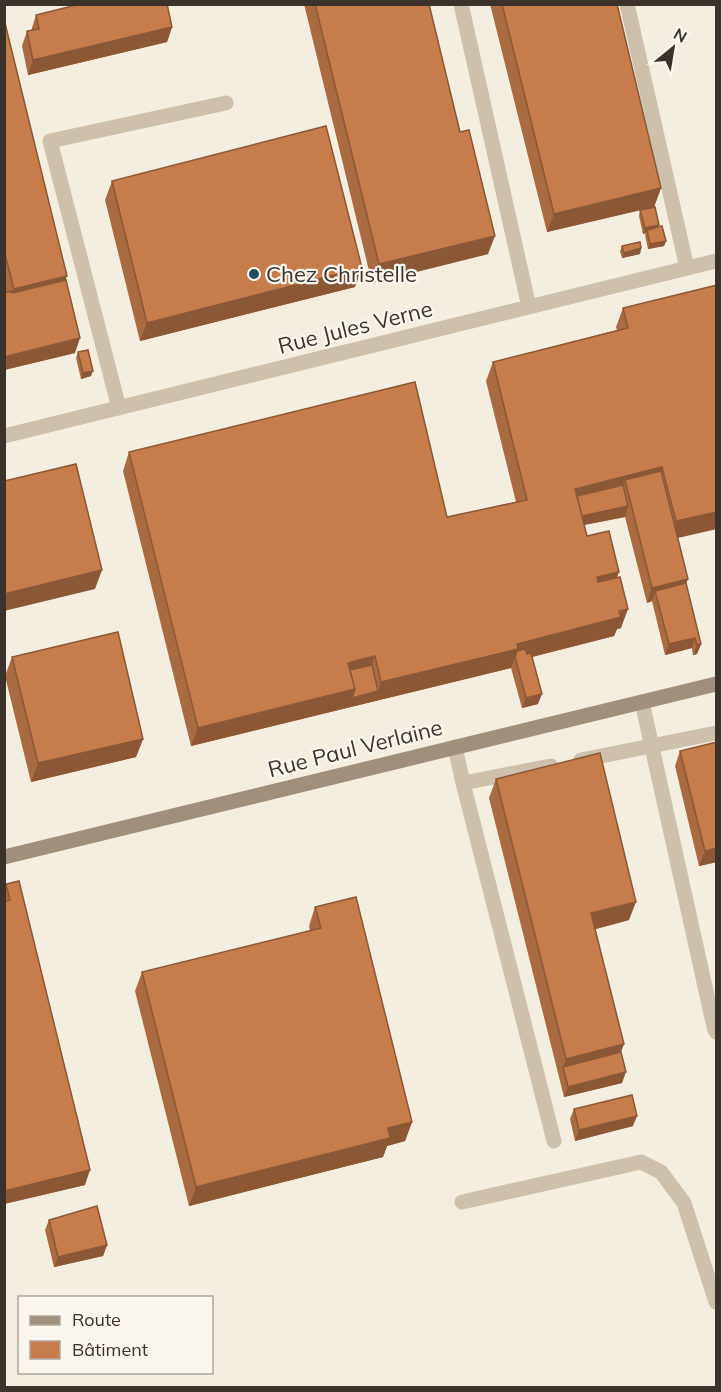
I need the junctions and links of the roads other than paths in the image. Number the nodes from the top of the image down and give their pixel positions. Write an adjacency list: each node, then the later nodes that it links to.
1 (461, 4): 6 (lane)
2 (627, 4): 5 (lane)
3 (226, 104): 7 (lane)
4 (717, 261): 5 (lane, Rue Jules Verne)
5 (687, 268): 6 (lane, Rue Jules Verne)
6 (530, 307): 7 (lane, Rue Jules Verne)
7 (119, 408): 8 (lane, Rue Jules Verne)
8 (4, 436)
9 (717, 684): 10 (street, Rue Paul Verlaine)
10 (642, 702): 12 (street, Rue Paul Verlaine); 13 (lane)
11 (717, 733): 13 (lane)
12 (455, 747): 14 (lane); 15 (street, Rue Paul Verlaine)
13 (652, 747): 14 (lane); 16 (lane)
14 (463, 783): 17 (lane)
15 (4, 857)
16 (717, 1032)
17 (554, 1141)
18 (462, 1202): 19 (lane)
19 (717, 1302)

